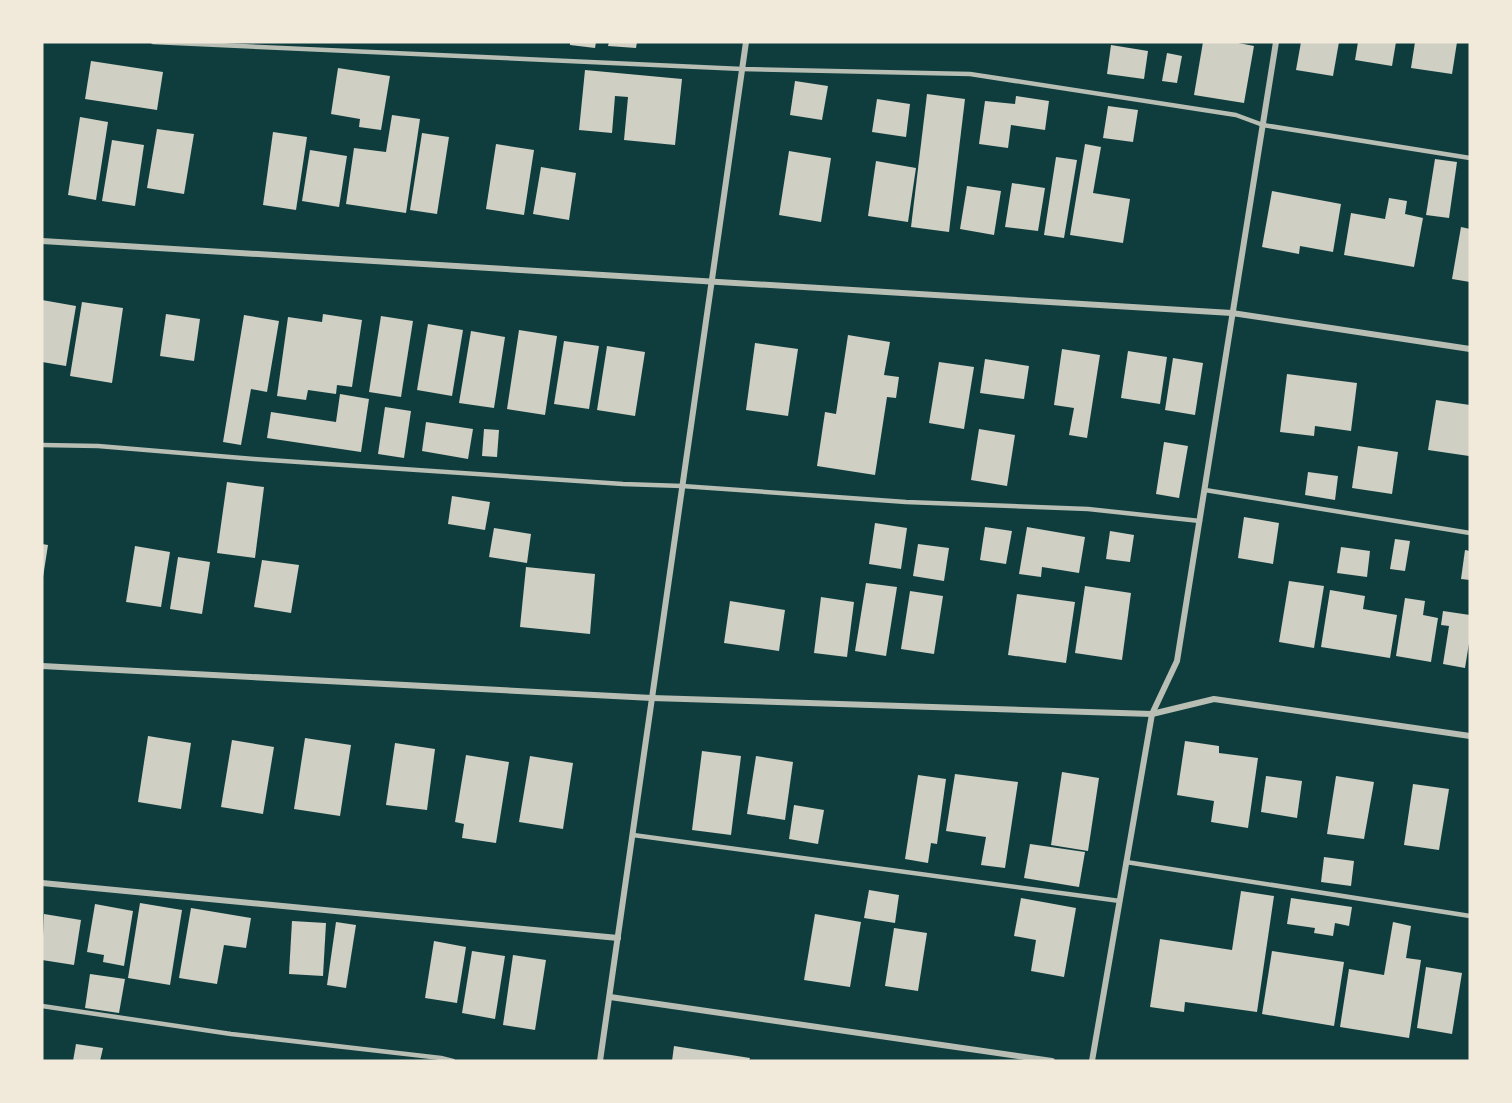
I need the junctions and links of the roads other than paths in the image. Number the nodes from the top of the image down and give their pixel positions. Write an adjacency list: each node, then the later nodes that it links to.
1 (153, 42): 4 (lane)
2 (746, 42): 4 (street)
3 (1276, 42): 5 (street)
4 (742, 69): 5 (lane); 8 (street)
5 (1263, 125): 6 (lane); 9 (street)
6 (1470, 158)
7 (42, 241): 8 (street)
8 (711, 282): 9 (street); 12 (street)
9 (1232, 313): 10 (street); 13 (street)
10 (1470, 349)
11 (42, 445): 12 (lane)
12 (682, 486): 14 (lane); 17 (street)
13 (1205, 490): 14 (street); 15 (lane)
14 (1200, 521): 18 (street)
15 (1470, 532)
16 (42, 666): 17 (street)
17 (652, 698): 18 (street); 20 (street)
18 (1152, 714): 19 (street); 21 (street)
19 (1470, 736)
20 (633, 835): 23 (lane); 25 (street)
21 (1126, 862): 23 (street); 24 (lane)
22 (42, 883): 25 (street)
23 (1120, 901): 31 (street)
24 (1470, 916)
25 (618, 938): 26 (street)
26 (609, 997): 29 (street); 30 (street)
27 (42, 1006): 28 (lane)
28 (453, 1061)
29 (600, 1061)
30 (1052, 1061)
31 (1092, 1061)

